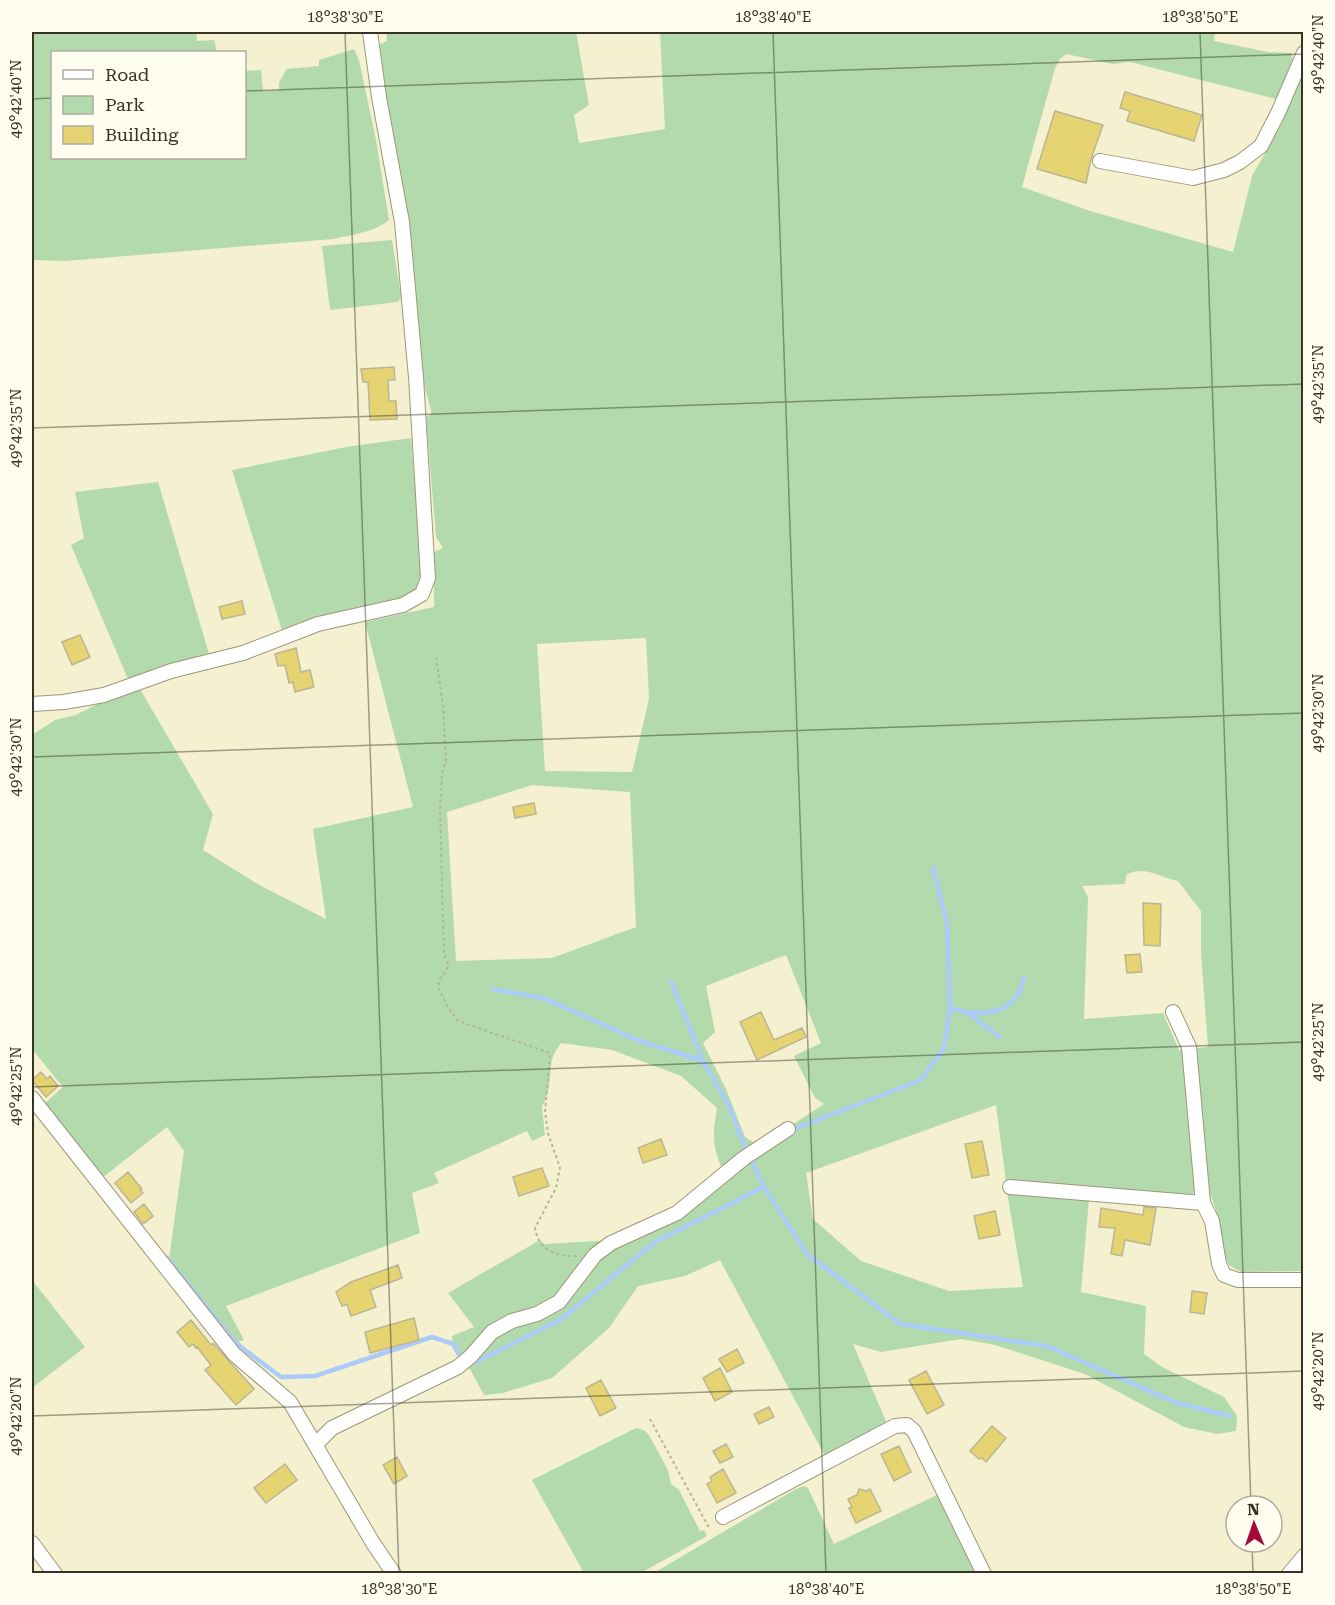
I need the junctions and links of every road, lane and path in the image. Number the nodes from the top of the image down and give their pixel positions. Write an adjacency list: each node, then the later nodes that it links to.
1 (370, 32): 5 (street)
2 (1304, 53): 3 (street)
3 (1100, 161)
4 (436, 657): 11 (path)
5 (32, 704)
6 (1173, 1012): 10 (street)
7 (32, 1098): 14 (street)
8 (788, 1129): 11 (street)
9 (1010, 1187): 10 (street)
10 (1203, 1203): 12 (street)
11 (595, 1255): 14 (street)
12 (1304, 1280)
13 (650, 1419): 15 (path)
14 (316, 1444): 19 (street)
15 (723, 1517): 20 (street)
16 (32, 1543): 18 (street)
17 (1304, 1556): 21 (street)
18 (55, 1574)
19 (394, 1574)
20 (984, 1574)
21 (1289, 1574)

